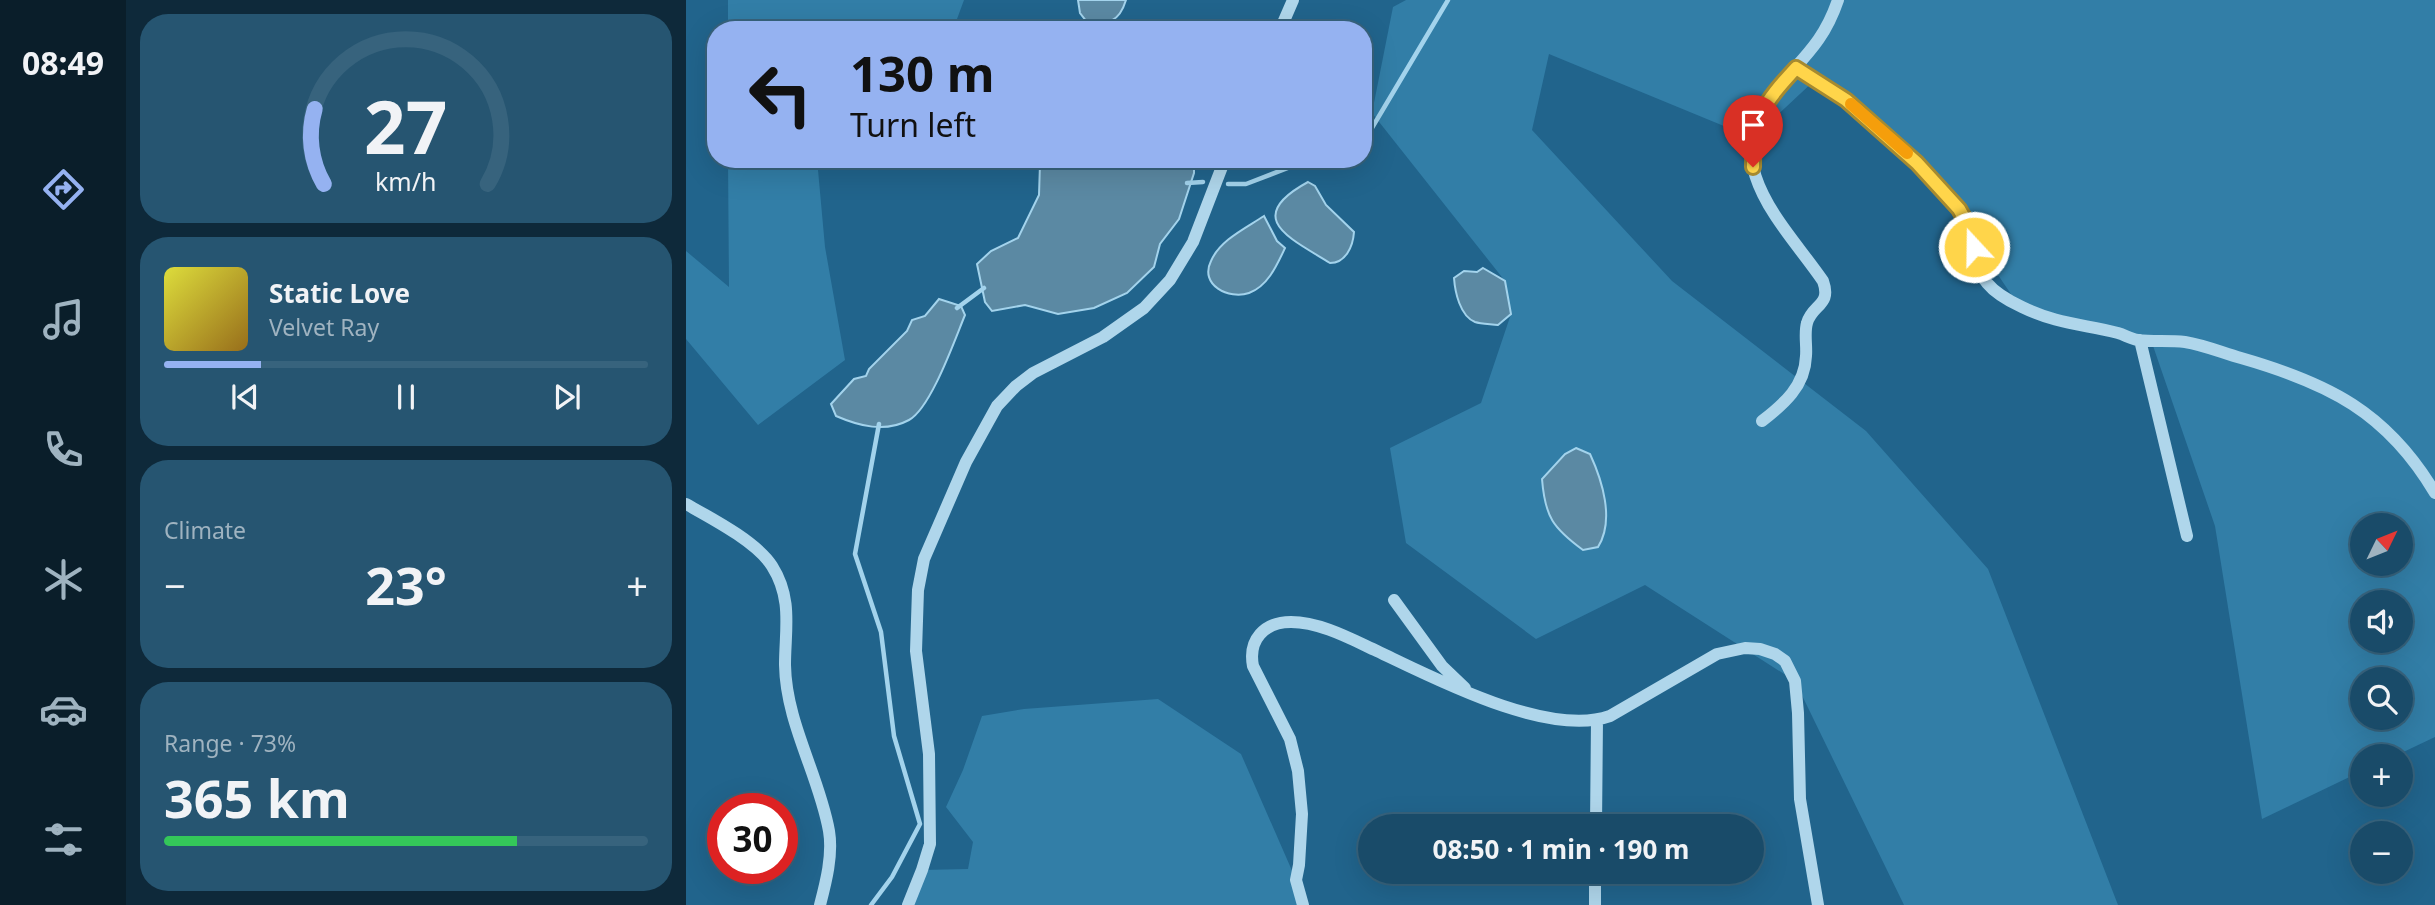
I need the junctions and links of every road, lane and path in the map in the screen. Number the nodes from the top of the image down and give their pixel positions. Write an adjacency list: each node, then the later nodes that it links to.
1 (1293, 0): 3 (street)
2 (1838, 0): 4 (street)
3 (1284, 21)
4 (1796, 68): 6 (street); 7 (street)
5 (1222, 168): 17 (street)
6 (2140, 340): 8 (street); 10 (street)
7 (1762, 421)
8 (2435, 493)
9 (686, 504): 16 (street)
10 (2187, 536)
11 (1394, 600): 12 (street)
12 (1470, 693): 13 (street); 18 (street)
13 (1597, 720): 14 (street); 20 (street)
14 (1596, 814)
15 (1595, 884): 19 (street)
16 (820, 905)
17 (908, 905)
18 (1303, 905)
19 (1595, 905)
20 (1818, 905)

